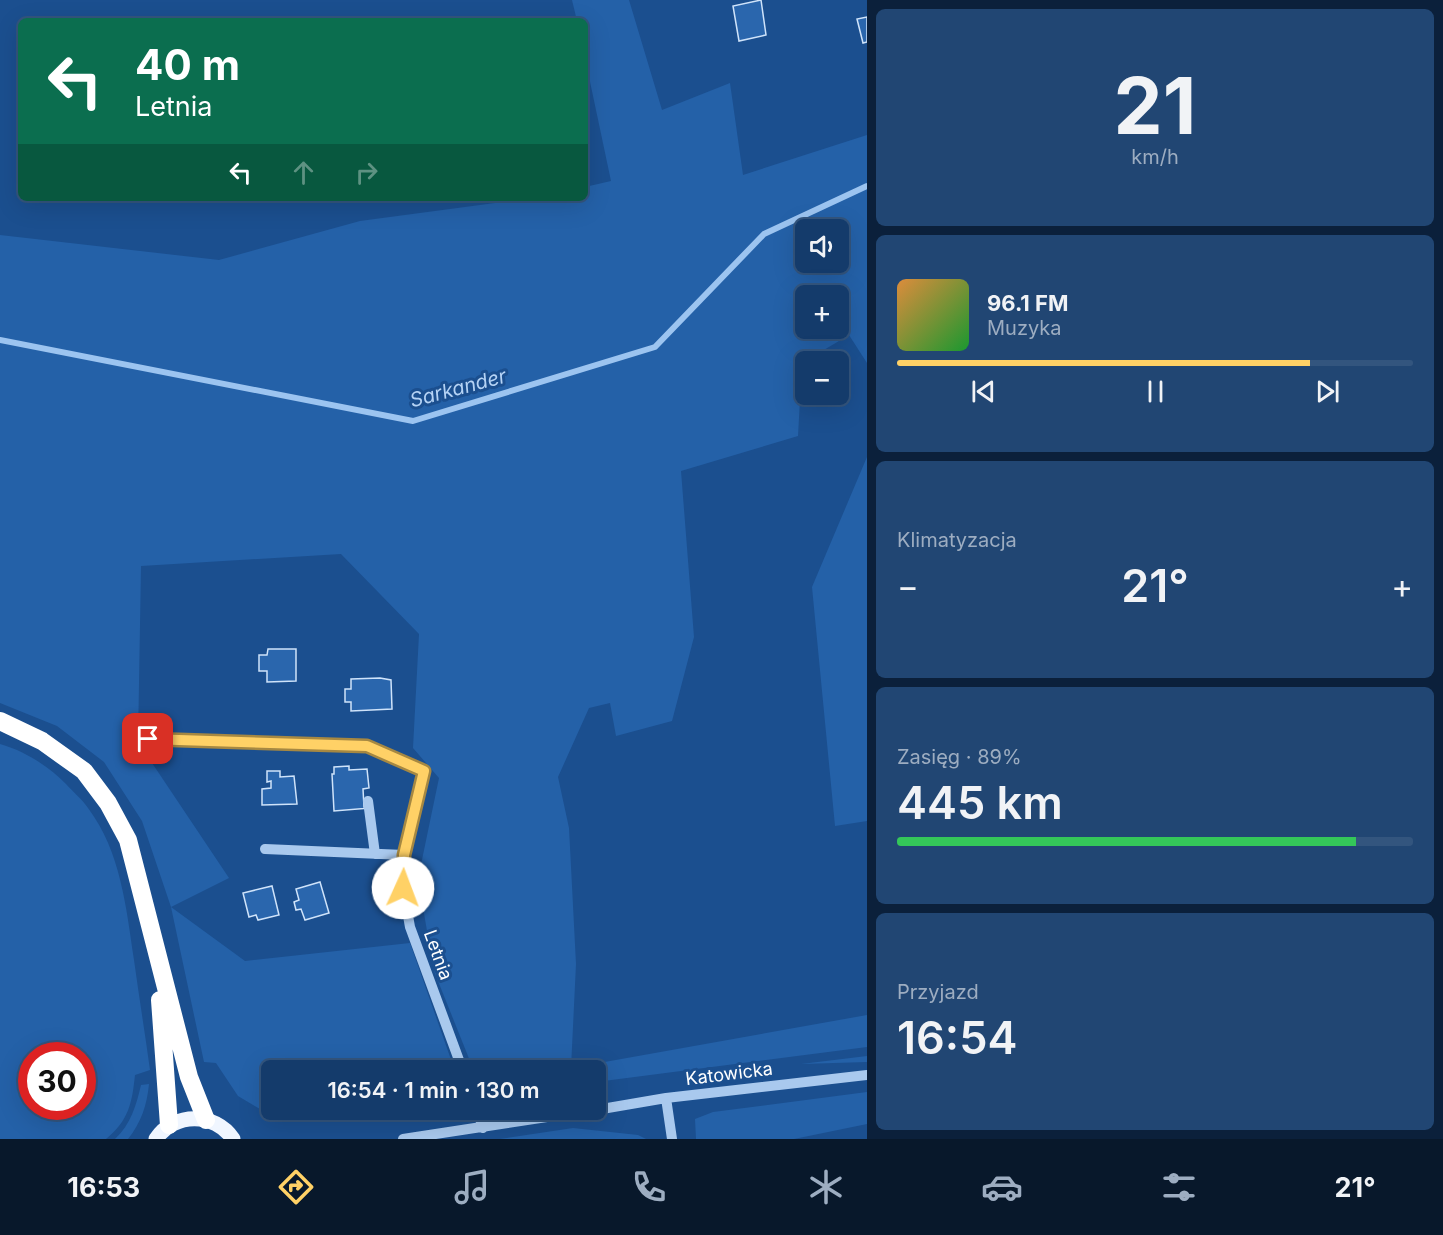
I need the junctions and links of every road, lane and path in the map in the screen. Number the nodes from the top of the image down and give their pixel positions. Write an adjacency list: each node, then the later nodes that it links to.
1 (0, 722): 7 (highway)
2 (148, 739): 6 (street, Letnia)
3 (368, 801): 5 (street)
4 (265, 849): 5 (street)
5 (375, 854): 6 (street)
6 (404, 855): 8 (street, Letnia)
7 (158, 959): 12 (highway); 15 (highway)
8 (459, 1060)
9 (867, 1075): 10 (street, Katowicka)
10 (666, 1098): 11 (street, Katowicka); 20 (street)
11 (606, 1108)
12 (206, 1120): 15 (main road); 18 (main road)
13 (480, 1120): 16 (street)
14 (532, 1120): 16 (street, Katowicka)
15 (170, 1125): 17 (main road)
16 (483, 1128): 19 (street, Katowicka)
17 (156, 1139)
18 (233, 1139)
19 (403, 1139)
20 (672, 1139)

